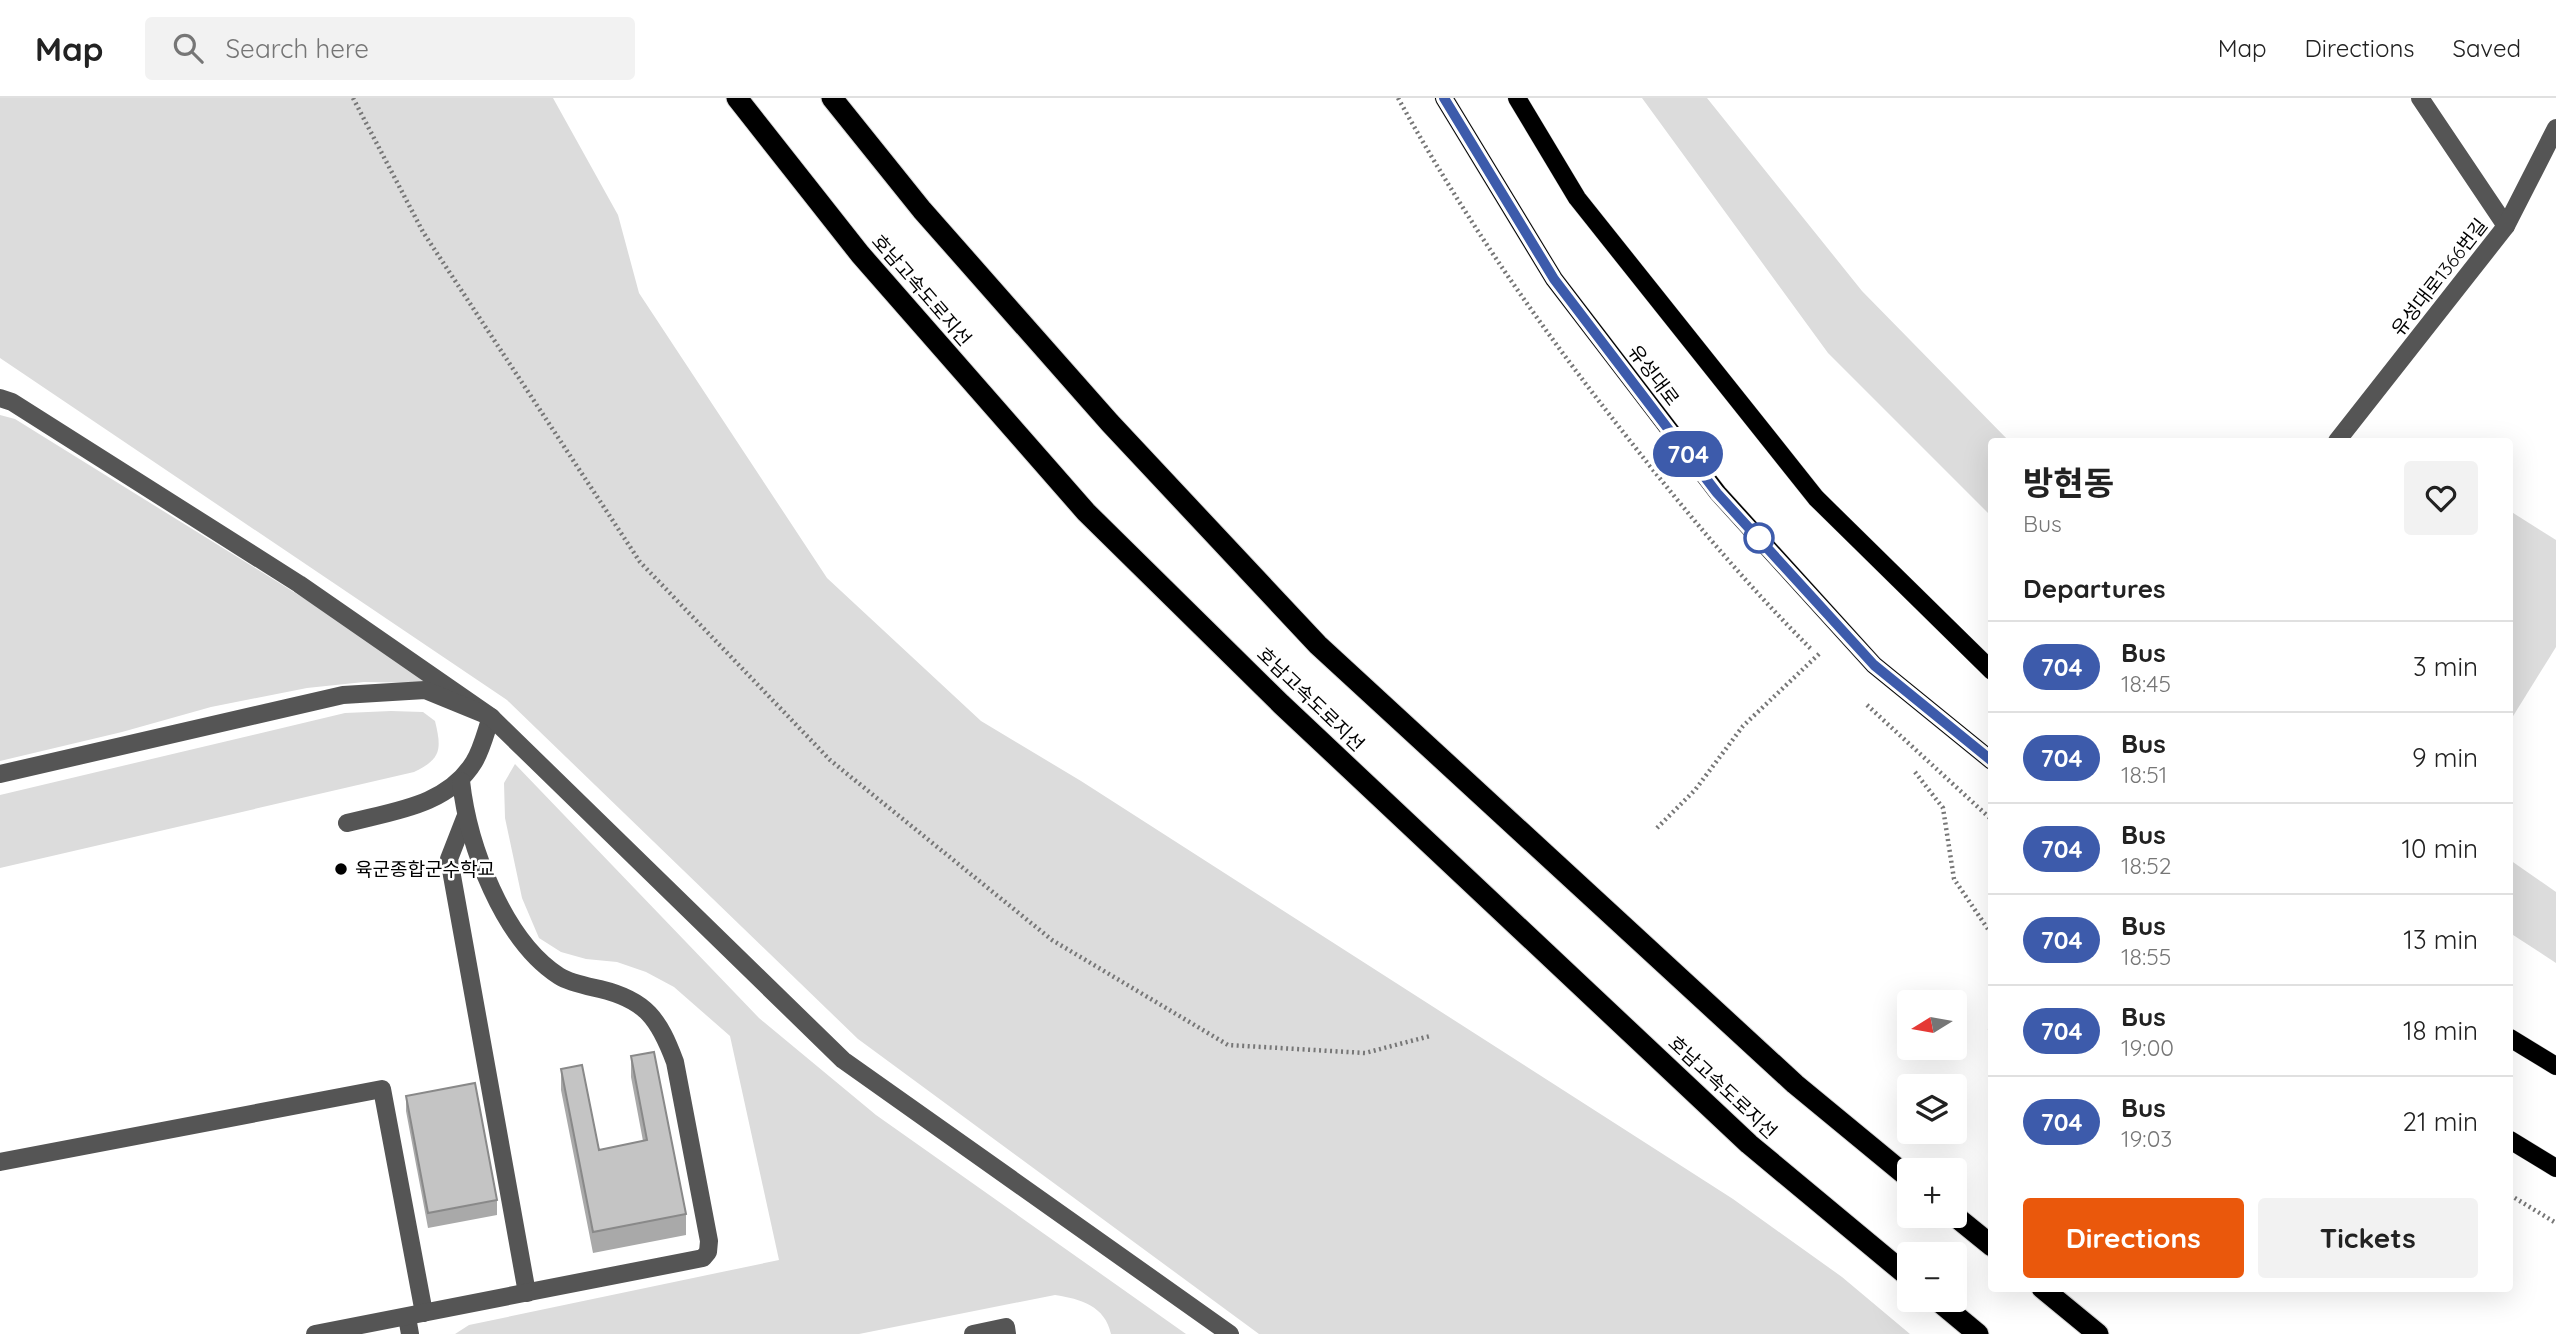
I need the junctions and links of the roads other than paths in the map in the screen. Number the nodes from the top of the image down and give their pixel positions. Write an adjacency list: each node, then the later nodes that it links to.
1 (737, 98): 25 (highway, 호남고속도로지선)
2 (832, 98): 21 (highway)
3 (1444, 98): 12 (main road, 유성대로)
4 (1517, 98): 10 (main road)
5 (2420, 98): 7 (street)
6 (2556, 128): 7 (street, 유성대로1366번길)
7 (2506, 226): 9 (street, 유성대로1366번길)
8 (0, 398): 11 (street)
9 (2339, 438)
10 (1988, 667)
11 (491, 717): 13 (street); 14 (street); 33 (street)
12 (1988, 758)
13 (0, 774)
14 (461, 781): 15 (street); 16 (street)
15 (465, 818): 27 (street); 27 (street)
16 (347, 823)
17 (2513, 1040): 18 (main road)
18 (2556, 1066)
19 (2513, 1142): 22 (main road)
20 (0, 1162): 29 (street)
21 (1897, 1168)
22 (2556, 1168)
23 (1967, 1226): 24 (highway)
24 (1988, 1243)
25 (1897, 1267)
26 (2047, 1292): 35 (highway)
27 (527, 1293): 29 (street)
28 (1951, 1312): 34 (highway)
29 (414, 1321): 30 (street)
30 (316, 1334)
31 (973, 1334): 32 (street)
32 (1007, 1334)
33 (1230, 1334)
34 (1978, 1334)
35 (2098, 1334)

